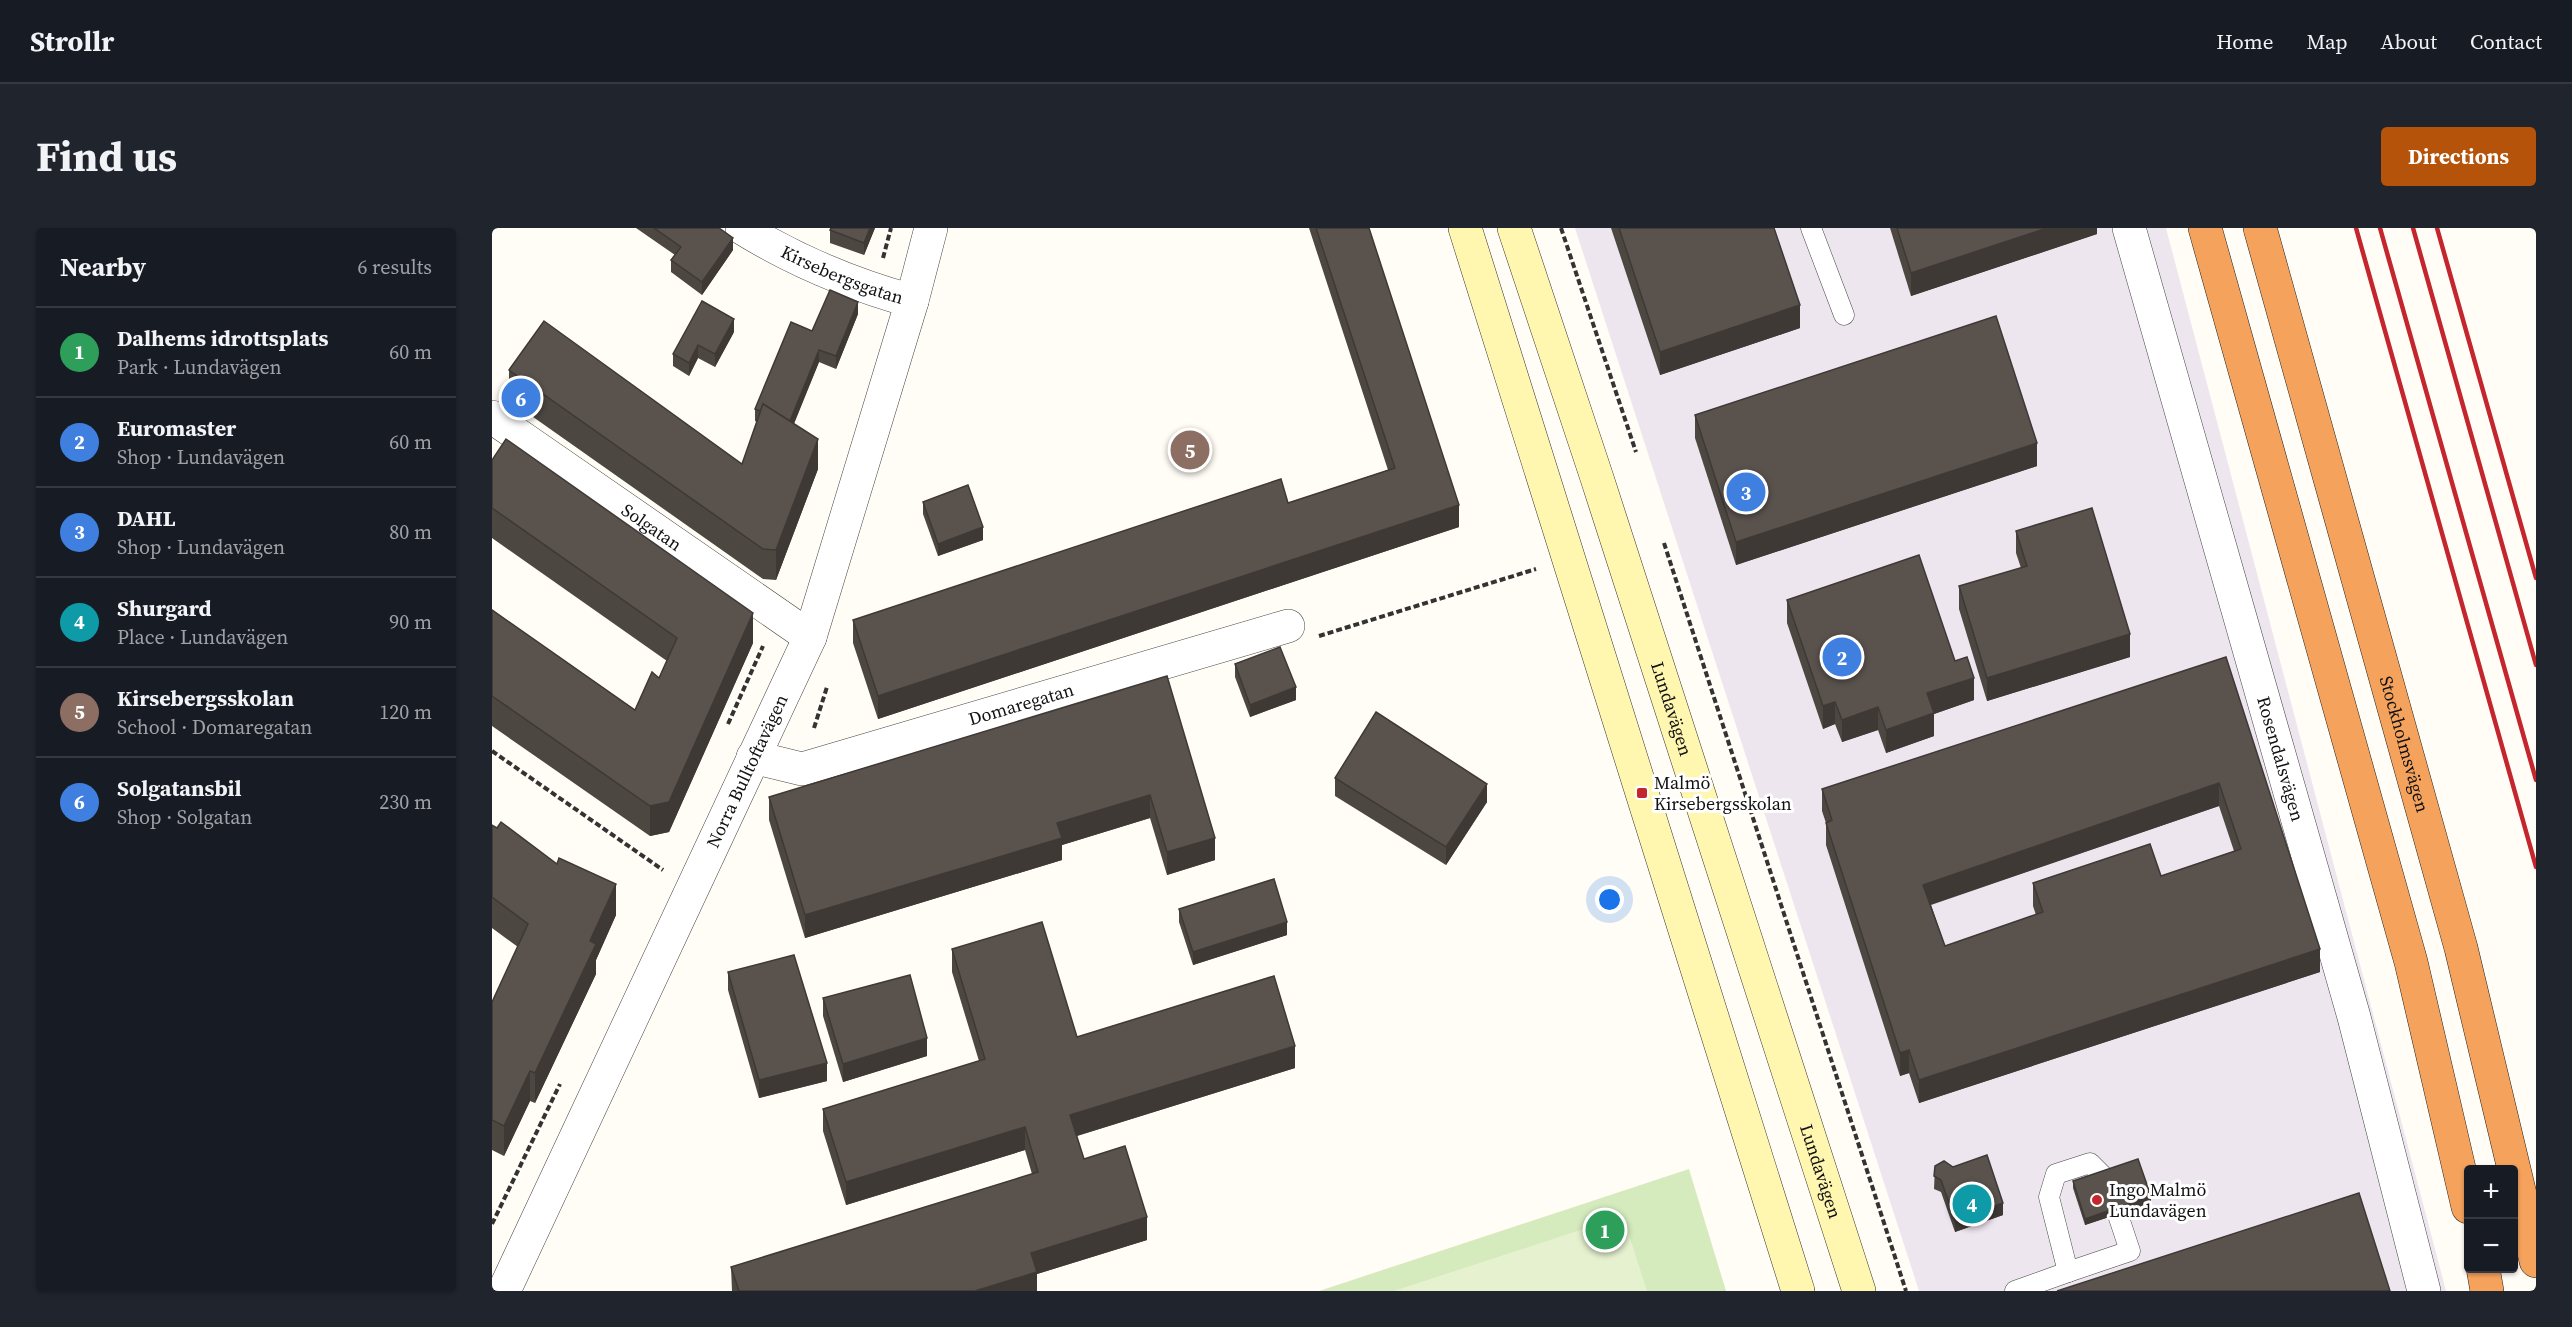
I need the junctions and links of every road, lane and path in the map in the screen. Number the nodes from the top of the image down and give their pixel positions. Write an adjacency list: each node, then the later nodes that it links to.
1 (742, 228): 10 (street, Kirsebergsgatan)
2 (931, 228): 10 (street, Norra Bulltoftavägen)
3 (1465, 228): 30 (main road)
4 (1514, 228): 31 (main road, Lundavägen)
5 (1561, 228): 13 (path)
6 (1811, 228): 11 (lane)
7 (2129, 228): 34 (street, Rosendalsvägen)
8 (2205, 228): 22 (highway)
9 (2260, 228): 26 (highway, Stockholmsvägen)
10 (912, 301): 17 (street, Norra Bulltoftavägen)
11 (1844, 315)
12 (492, 417): 17 (street, Solgatan)
13 (1636, 452)
14 (1664, 543): 32 (path)
15 (1539, 568): 16 (path)
16 (1288, 626): 19 (street, Domaregatan)
17 (810, 637): 19 (street, Norra Bulltoftavägen)
18 (492, 751): 20 (path)
19 (753, 758): 29 (street, Norra Bulltoftavägen)
20 (664, 870)
21 (2105, 1178): 27 (lane)
22 (2464, 1186)
23 (492, 1211): 25 (path)
24 (2117, 1212): 27 (lane)
25 (492, 1224)
26 (2536, 1261)
27 (2068, 1272): 33 (lane)
28 (2484, 1273): 35 (highway)
29 (504, 1291)
30 (1798, 1291)
31 (1859, 1291)
32 (1906, 1291)
33 (2015, 1291)
34 (2424, 1291)
35 (2487, 1291)

